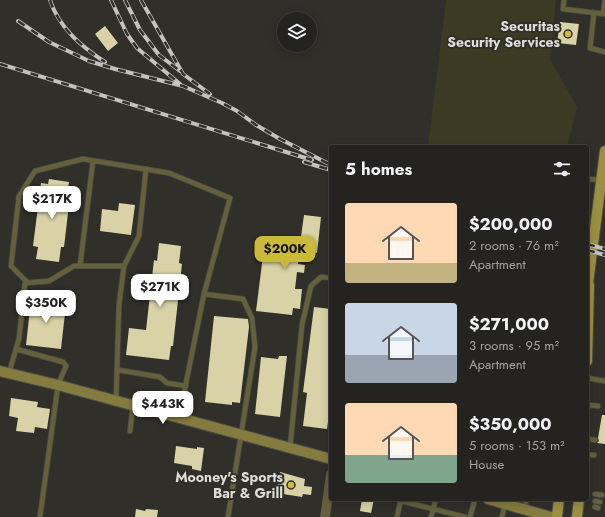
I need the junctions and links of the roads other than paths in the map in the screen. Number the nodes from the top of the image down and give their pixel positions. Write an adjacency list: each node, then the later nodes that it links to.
1 (564, 0): 3 (lane)
2 (605, 0): 4 (lane)
3 (594, 13): 4 (lane); 5 (lane)
4 (604, 14)
5 (605, 52)
6 (605, 151): 10 (main road)
7 (93, 161): 8 (lane); 11 (lane); 15 (lane)
8 (146, 169): 12 (lane); 16 (lane)
9 (589, 179): 10 (lane)
10 (601, 180): 14 (main road)
11 (80, 266): 12 (lane); 15 (lane)
12 (124, 266): 18 (lane)
13 (329, 278): 33 (lane)
14 (589, 279)
15 (28, 283): 17 (lane)
16 (204, 294): 23 (lane); 30 (lane)
17 (16, 349): 19 (lane); 22 (lane)
18 (118, 370): 23 (lane); 24 (lane)
19 (5, 372): 22 (main road)
20 (589, 378): 21 (lane)
21 (605, 381)
22 (58, 385): 24 (main road); 50 (lane)
23 (186, 386): 28 (lane)
24 (116, 401): 26 (main road)
25 (589, 405): 27 (lane)
26 (134, 406): 28 (main road); 29 (lane)
27 (598, 406)
28 (179, 418): 30 (main road)
29 (130, 431)
30 (240, 435): 33 (main road); 51 (lane)
31 (589, 440): 32 (lane)
32 (595, 440)
33 (290, 448): 36 (main road)
34 (589, 455): 35 (lane)
35 (594, 455)
36 (329, 458)
37 (595, 494): 39 (lane)
38 (329, 495): 52 (street)
39 (602, 495)
40 (401, 501): 53 (lane)
41 (405, 501): 49 (lane)
42 (435, 501): 49 (lane)
43 (474, 501): 56 (lane)
44 (495, 501): 47 (main road)
45 (559, 501): 59 (main road)
46 (579, 501): 60 (main road)
47 (505, 504): 48 (main road); 57 (lane)
48 (526, 504): 58 (main road)
49 (433, 509): 54 (lane); 55 (lane)
50 (40, 517)
51 (228, 517)
52 (325, 517)
53 (397, 517)
54 (431, 517)
55 (465, 517)
56 (470, 517)
57 (502, 517)
58 (551, 517)
59 (557, 517)
60 (577, 517)

